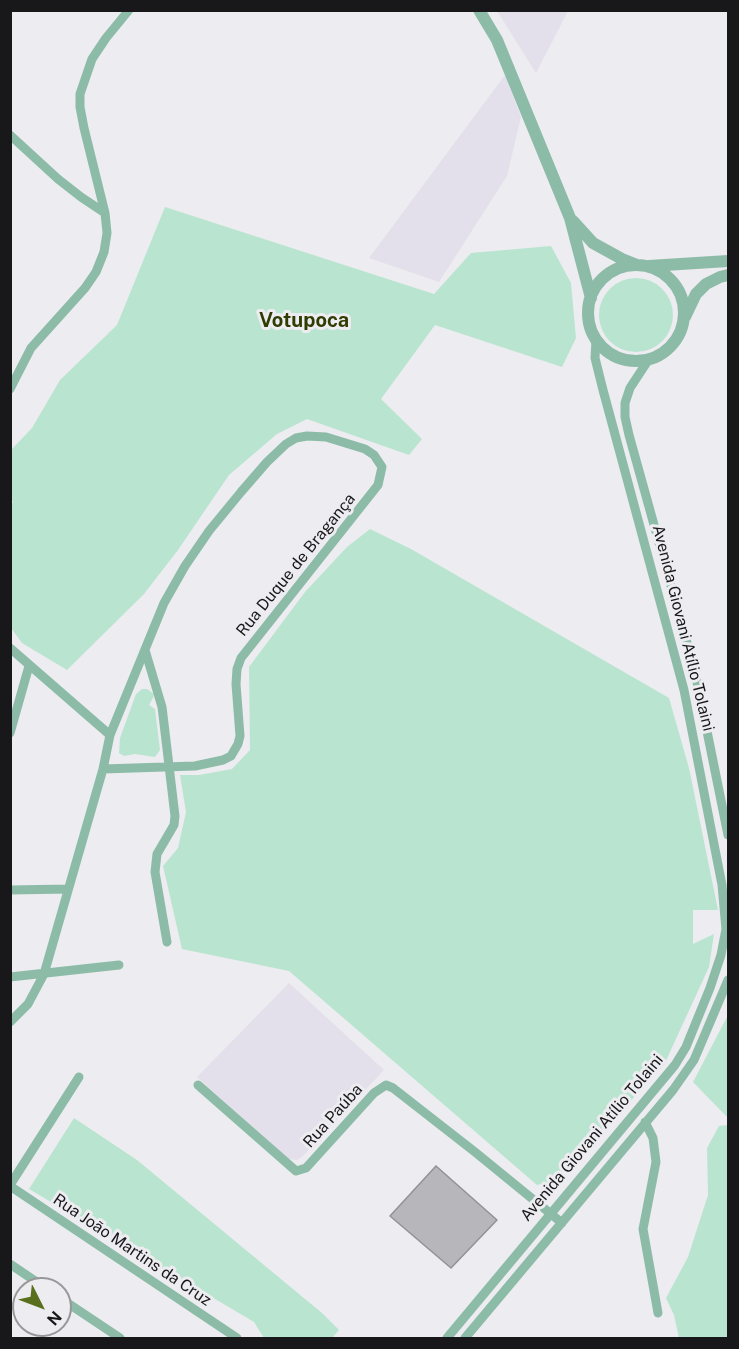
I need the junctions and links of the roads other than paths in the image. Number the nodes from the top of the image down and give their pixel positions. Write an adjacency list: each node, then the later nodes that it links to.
1 (129, 10): 4 (street)
2 (479, 10): 5 (street)
3 (10, 135): 4 (street)
4 (105, 213): 13 (street)
5 (570, 218): 7 (street); 9 (street)
6 (729, 261): 7 (street)
7 (642, 266): 9 (street); 10 (street)
8 (729, 275): 10 (street)
9 (591, 298): 11 (street)
10 (683, 321): 12 (street)
11 (596, 340): 12 (street); 34 (street, Avenida Giovani Atílio Tolaini)
12 (649, 359): 21 (street, Avenida Giovani Atílio Tolaini)
13 (10, 389)
14 (10, 648): 16 (street)
15 (145, 650): 18 (street); 19 (street); 19 (street, Rua Duque de Bragança)
16 (29, 666): 17 (street); 18 (street)
17 (10, 733)
18 (110, 735): 20 (street)
19 (169, 766): 20 (street, Rua Duque de Bragança); 24 (street)
20 (102, 770): 22 (street)
21 (729, 835)
22 (68, 889): 23 (street); 26 (street)
23 (10, 890)
24 (167, 942)
25 (119, 964): 26 (street)
26 (44, 974): 27 (street); 29 (street)
27 (10, 977)
28 (729, 980): 32 (street, Avenida Giovani Atílio Tolaini)
29 (10, 1022)
30 (79, 1077): 33 (street)
31 (198, 1085): 34 (street, Rua Paúba)
32 (645, 1122): 35 (street, Avenida Giovani Atílio Tolaini); 39 (street)
33 (10, 1185): 43 (street, Rua João Martins da Cruz)
34 (550, 1213): 35 (street); 40 (street, Avenida Giovani Atílio Tolaini)
35 (562, 1223): 41 (street, Avenida Giovani Atílio Tolaini)
36 (10, 1264): 37 (street)
37 (29, 1277)
38 (72, 1306): 42 (street)
39 (658, 1313)
40 (458, 1324): 41 (street); 44 (street, Avenida Giovani Atílio Tolaini)
41 (469, 1337)
42 (120, 1338)
43 (237, 1338)
44 (447, 1338)

